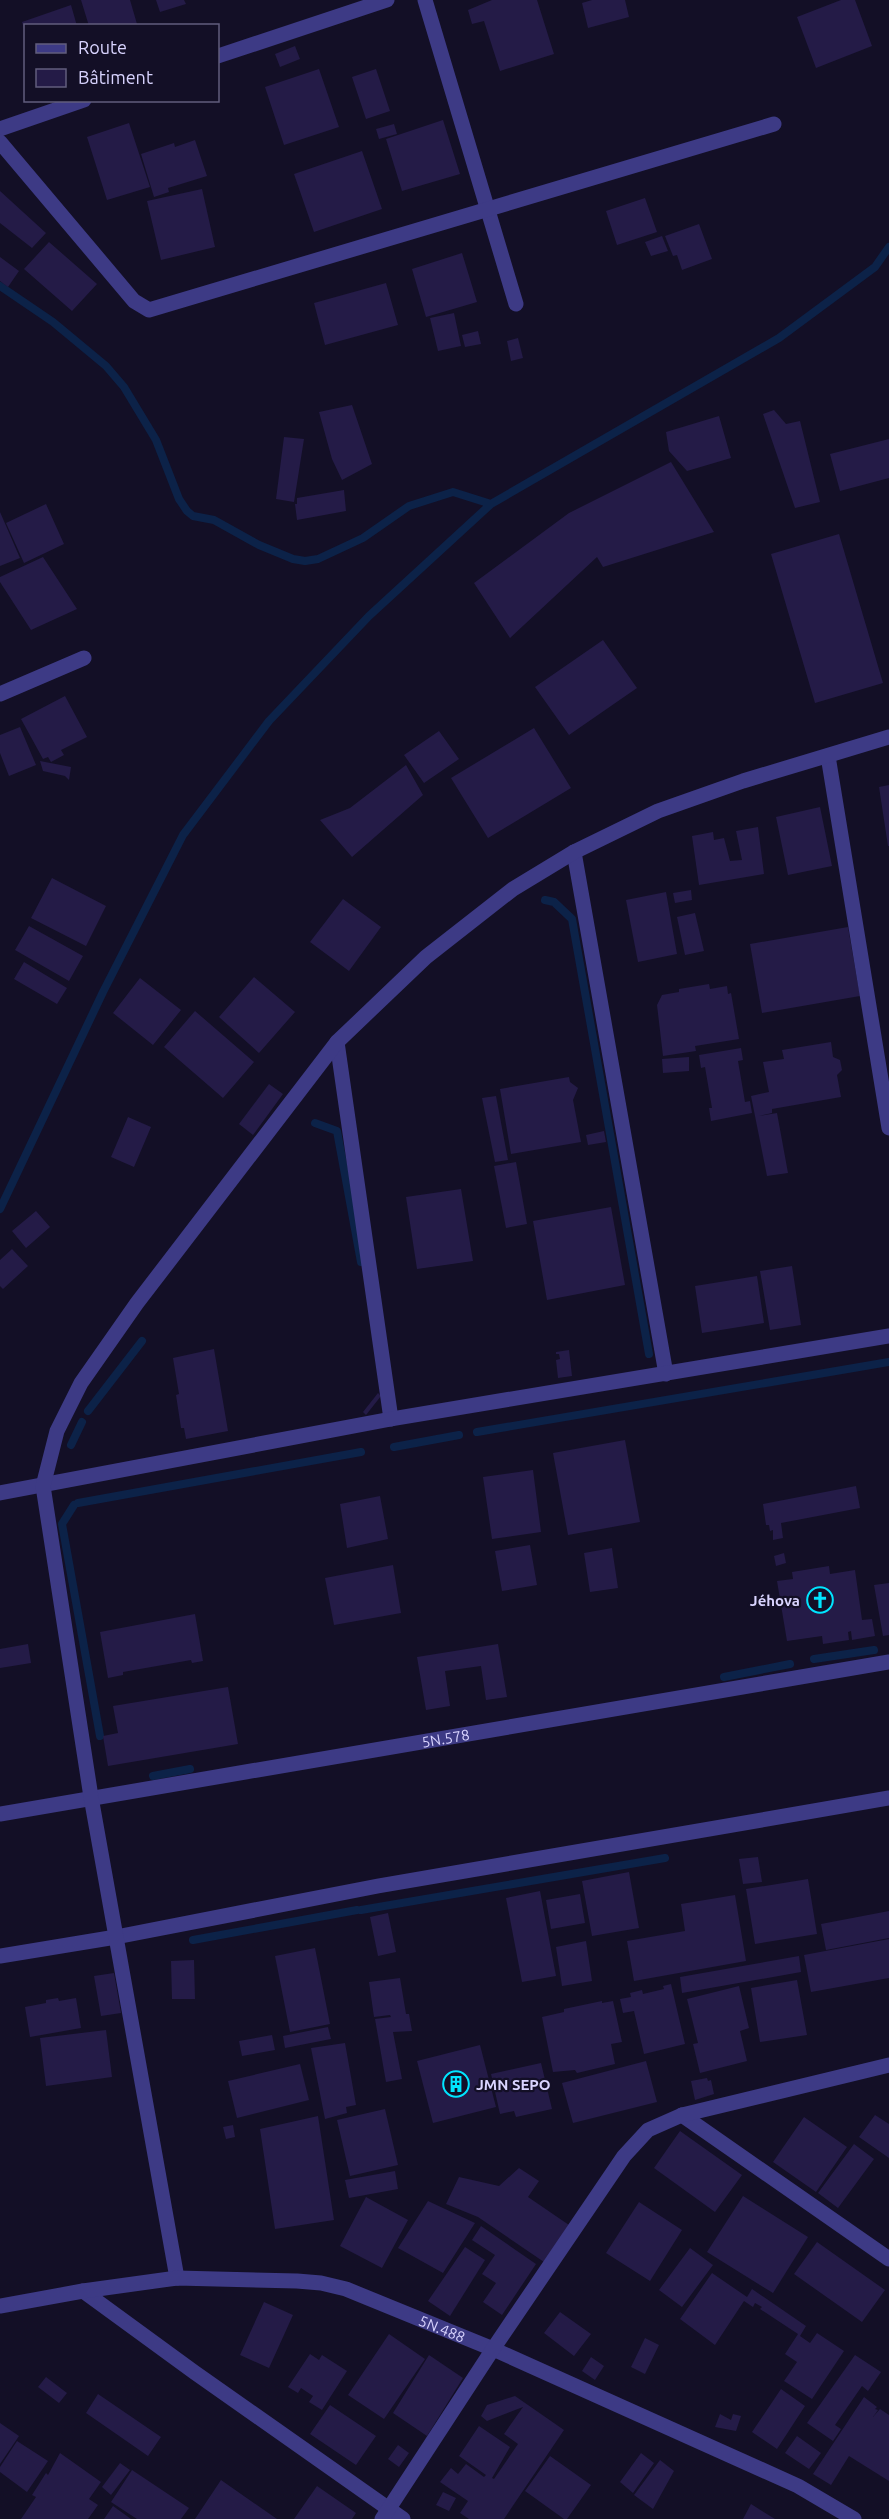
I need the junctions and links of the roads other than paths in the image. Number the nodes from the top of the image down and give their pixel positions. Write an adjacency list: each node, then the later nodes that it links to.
1 (387, 0): 3 (street)
2 (425, 0): 8 (street)
3 (219, 56)
4 (78, 102): 6 (street)
5 (774, 124): 8 (street)
6 (0, 129)
7 (0, 142): 8 (street)
8 (487, 209): 9 (street)
9 (516, 304)
10 (84, 658): 11 (street)
11 (0, 694)
12 (889, 736): 13 (street)
13 (828, 756): 14 (street); 16 (street)
14 (574, 852): 15 (street); 19 (street)
15 (337, 1042): 20 (street); 21 (street)
16 (884, 1063): 17 (street)
17 (889, 1128)
18 (889, 1336): 19 (street)
19 (666, 1374): 20 (street)
20 (391, 1419): 21 (street)
21 (43, 1486): 22 (street); 24 (street)
22 (0, 1493)
23 (889, 1662): 24 (street, 5N.578)
24 (92, 1797): 26 (street, 5N.578); 27 (street)
25 (889, 1798): 27 (street)
26 (0, 1814)
27 (116, 1937): 28 (street); 32 (street)
28 (0, 1956)
29 (889, 2065): 30 (street)
30 (682, 2115): 31 (street); 35 (street)
31 (889, 2259)
32 (177, 2278): 33 (street, 5N.488); 35 (street, 5N.488)
33 (83, 2291): 34 (street, 5N.488); 36 (street)
34 (0, 2306)
35 (493, 2349): 36 (street); 38 (street, 5N.488)
36 (386, 2514): 37 (street)
37 (403, 2519)
38 (854, 2519)

